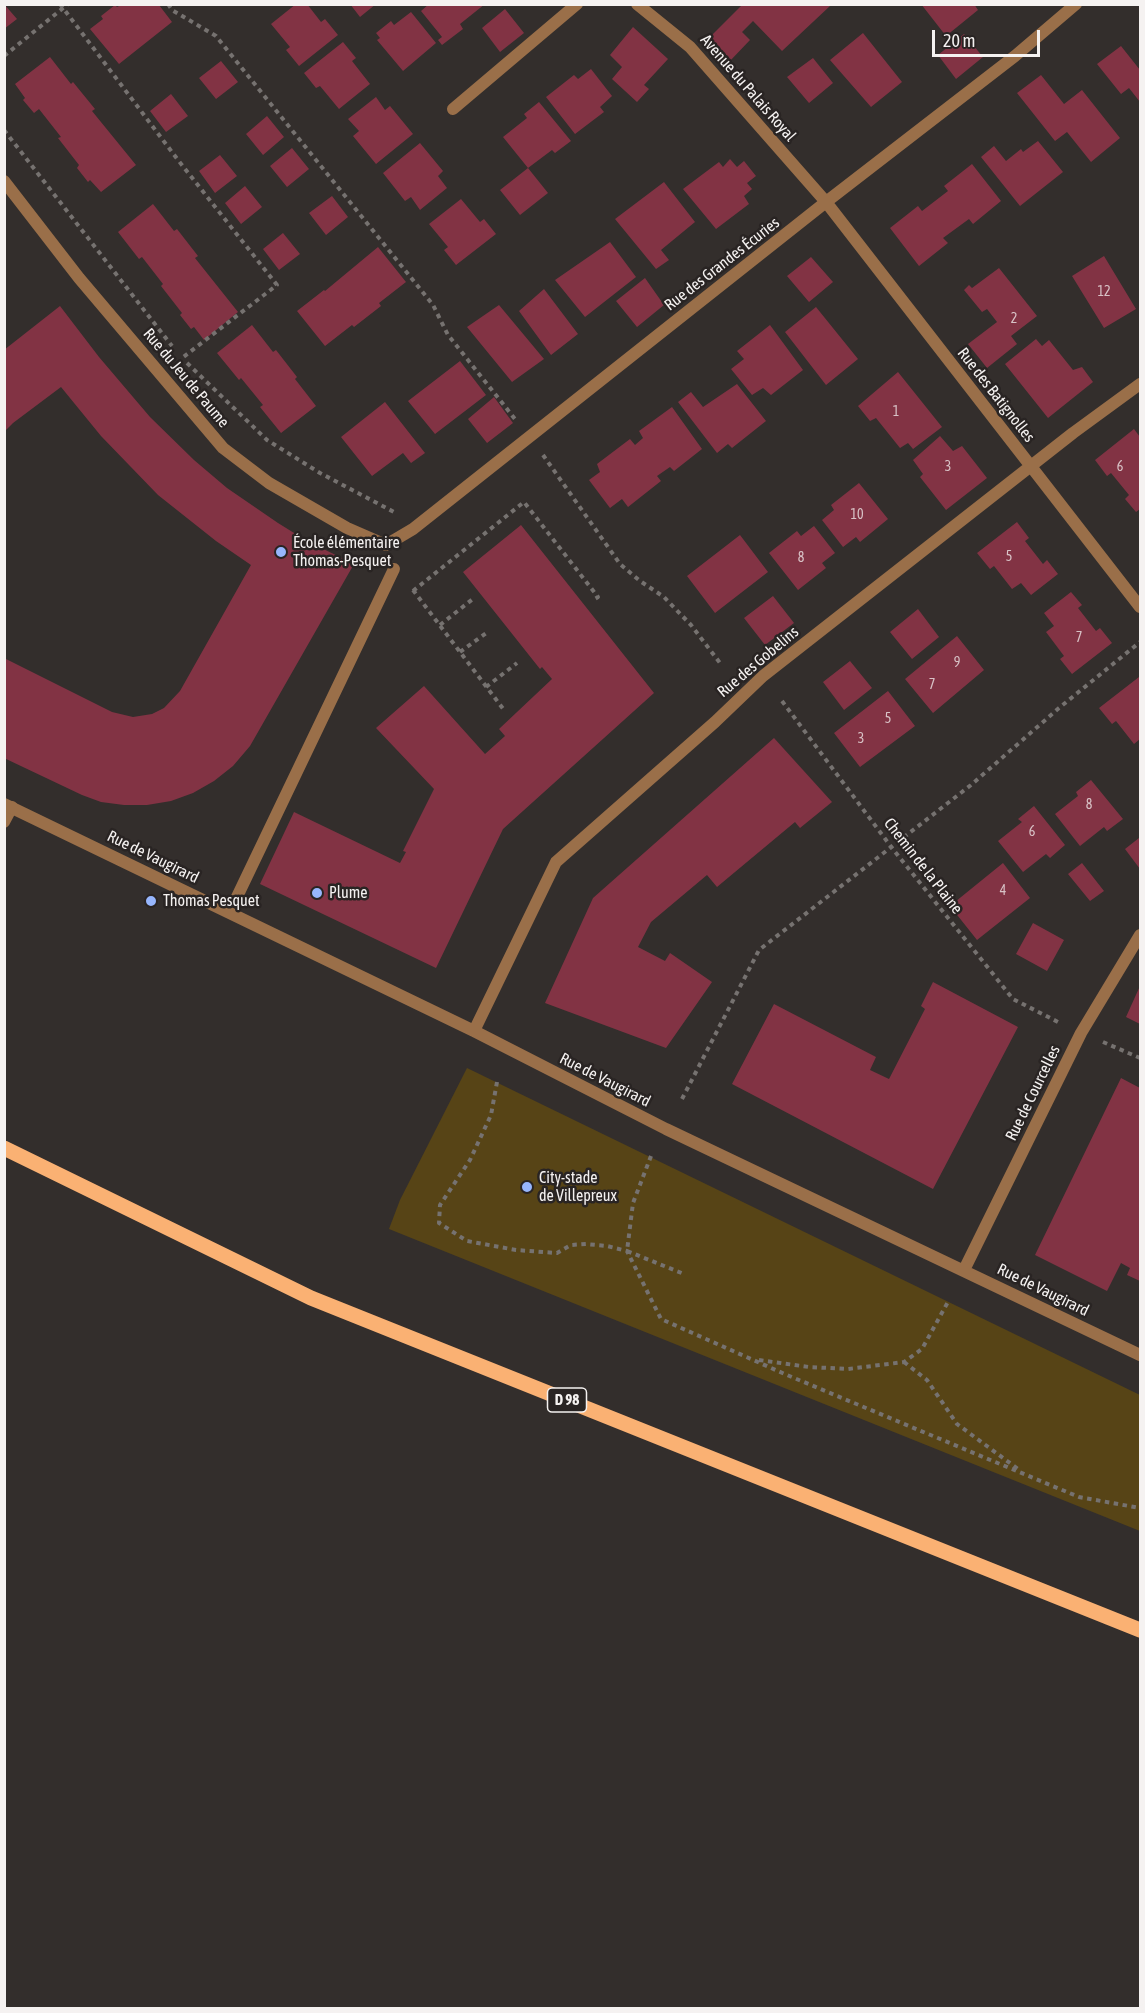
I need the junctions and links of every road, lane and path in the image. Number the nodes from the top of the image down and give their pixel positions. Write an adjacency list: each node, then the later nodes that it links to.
1 (68, 4): 6 (path)
2 (168, 4): 14 (path)
3 (577, 4): 8 (street)
4 (637, 4): 11 (street, Avenue du Palais Royal)
5 (1076, 4): 11 (street, Rue des Grandes Écuries)
6 (62, 6): 7 (path); 12 (path)
7 (4, 56)
8 (453, 109)
9 (4, 130): 12 (path)
10 (4, 181): 18 (street, Rue du Jeu de Paume)
11 (825, 202): 16 (street, Rue des Batignolles); 18 (street, Rue des Grandes Écuries)
12 (182, 358): 17 (path)
13 (1140, 384): 16 (street, Rue des Gobelins)
14 (518, 422)
15 (543, 455): 30 (path)
16 (1030, 466): 24 (street, Rue des Batignolles); 40 (street, Rue des Gobelins)
17 (400, 515)
18 (386, 545)
19 (394, 569): 37 (street)
20 (408, 583): 21 (path)
21 (413, 591): 23 (path); 25 (path)
22 (474, 598): 25 (path)
23 (593, 600)
24 (1140, 607)
25 (440, 626): 28 (path)
26 (489, 631): 28 (path)
27 (1140, 642): 36 (path)
28 (460, 652): 31 (path)
29 (517, 663): 31 (path)
30 (720, 663)
31 (486, 687): 33 (path)
32 (782, 701): 36 (path, Chemin de la Plaine)
33 (504, 710)
34 (8, 805): 35 (street); 40 (street, Rue de Vaugirard)
35 (4, 822)
36 (892, 848): 39 (path, Chemin de la Plaine); 44 (path)
37 (235, 901)
38 (1140, 935): 48 (street, Rue de Courcelles)
39 (1064, 1024)
40 (474, 1031): 48 (street, Rue de Vaugirard)
41 (1096, 1039): 42 (path)
42 (1140, 1058)
43 (497, 1082): 47 (path)
44 (682, 1099)
45 (4, 1148): 56 (main road, D 98)
46 (651, 1156): 47 (path)
47 (627, 1251): 49 (path); 52 (path)
48 (964, 1270): 51 (street, Rue de Vaugirard)
49 (684, 1274)
50 (949, 1300): 53 (path)
51 (1140, 1355)
52 (753, 1360): 53 (path); 54 (path)
53 (904, 1362): 54 (path)
54 (1022, 1472): 55 (path)
55 (1140, 1508)
56 (1140, 1630)

